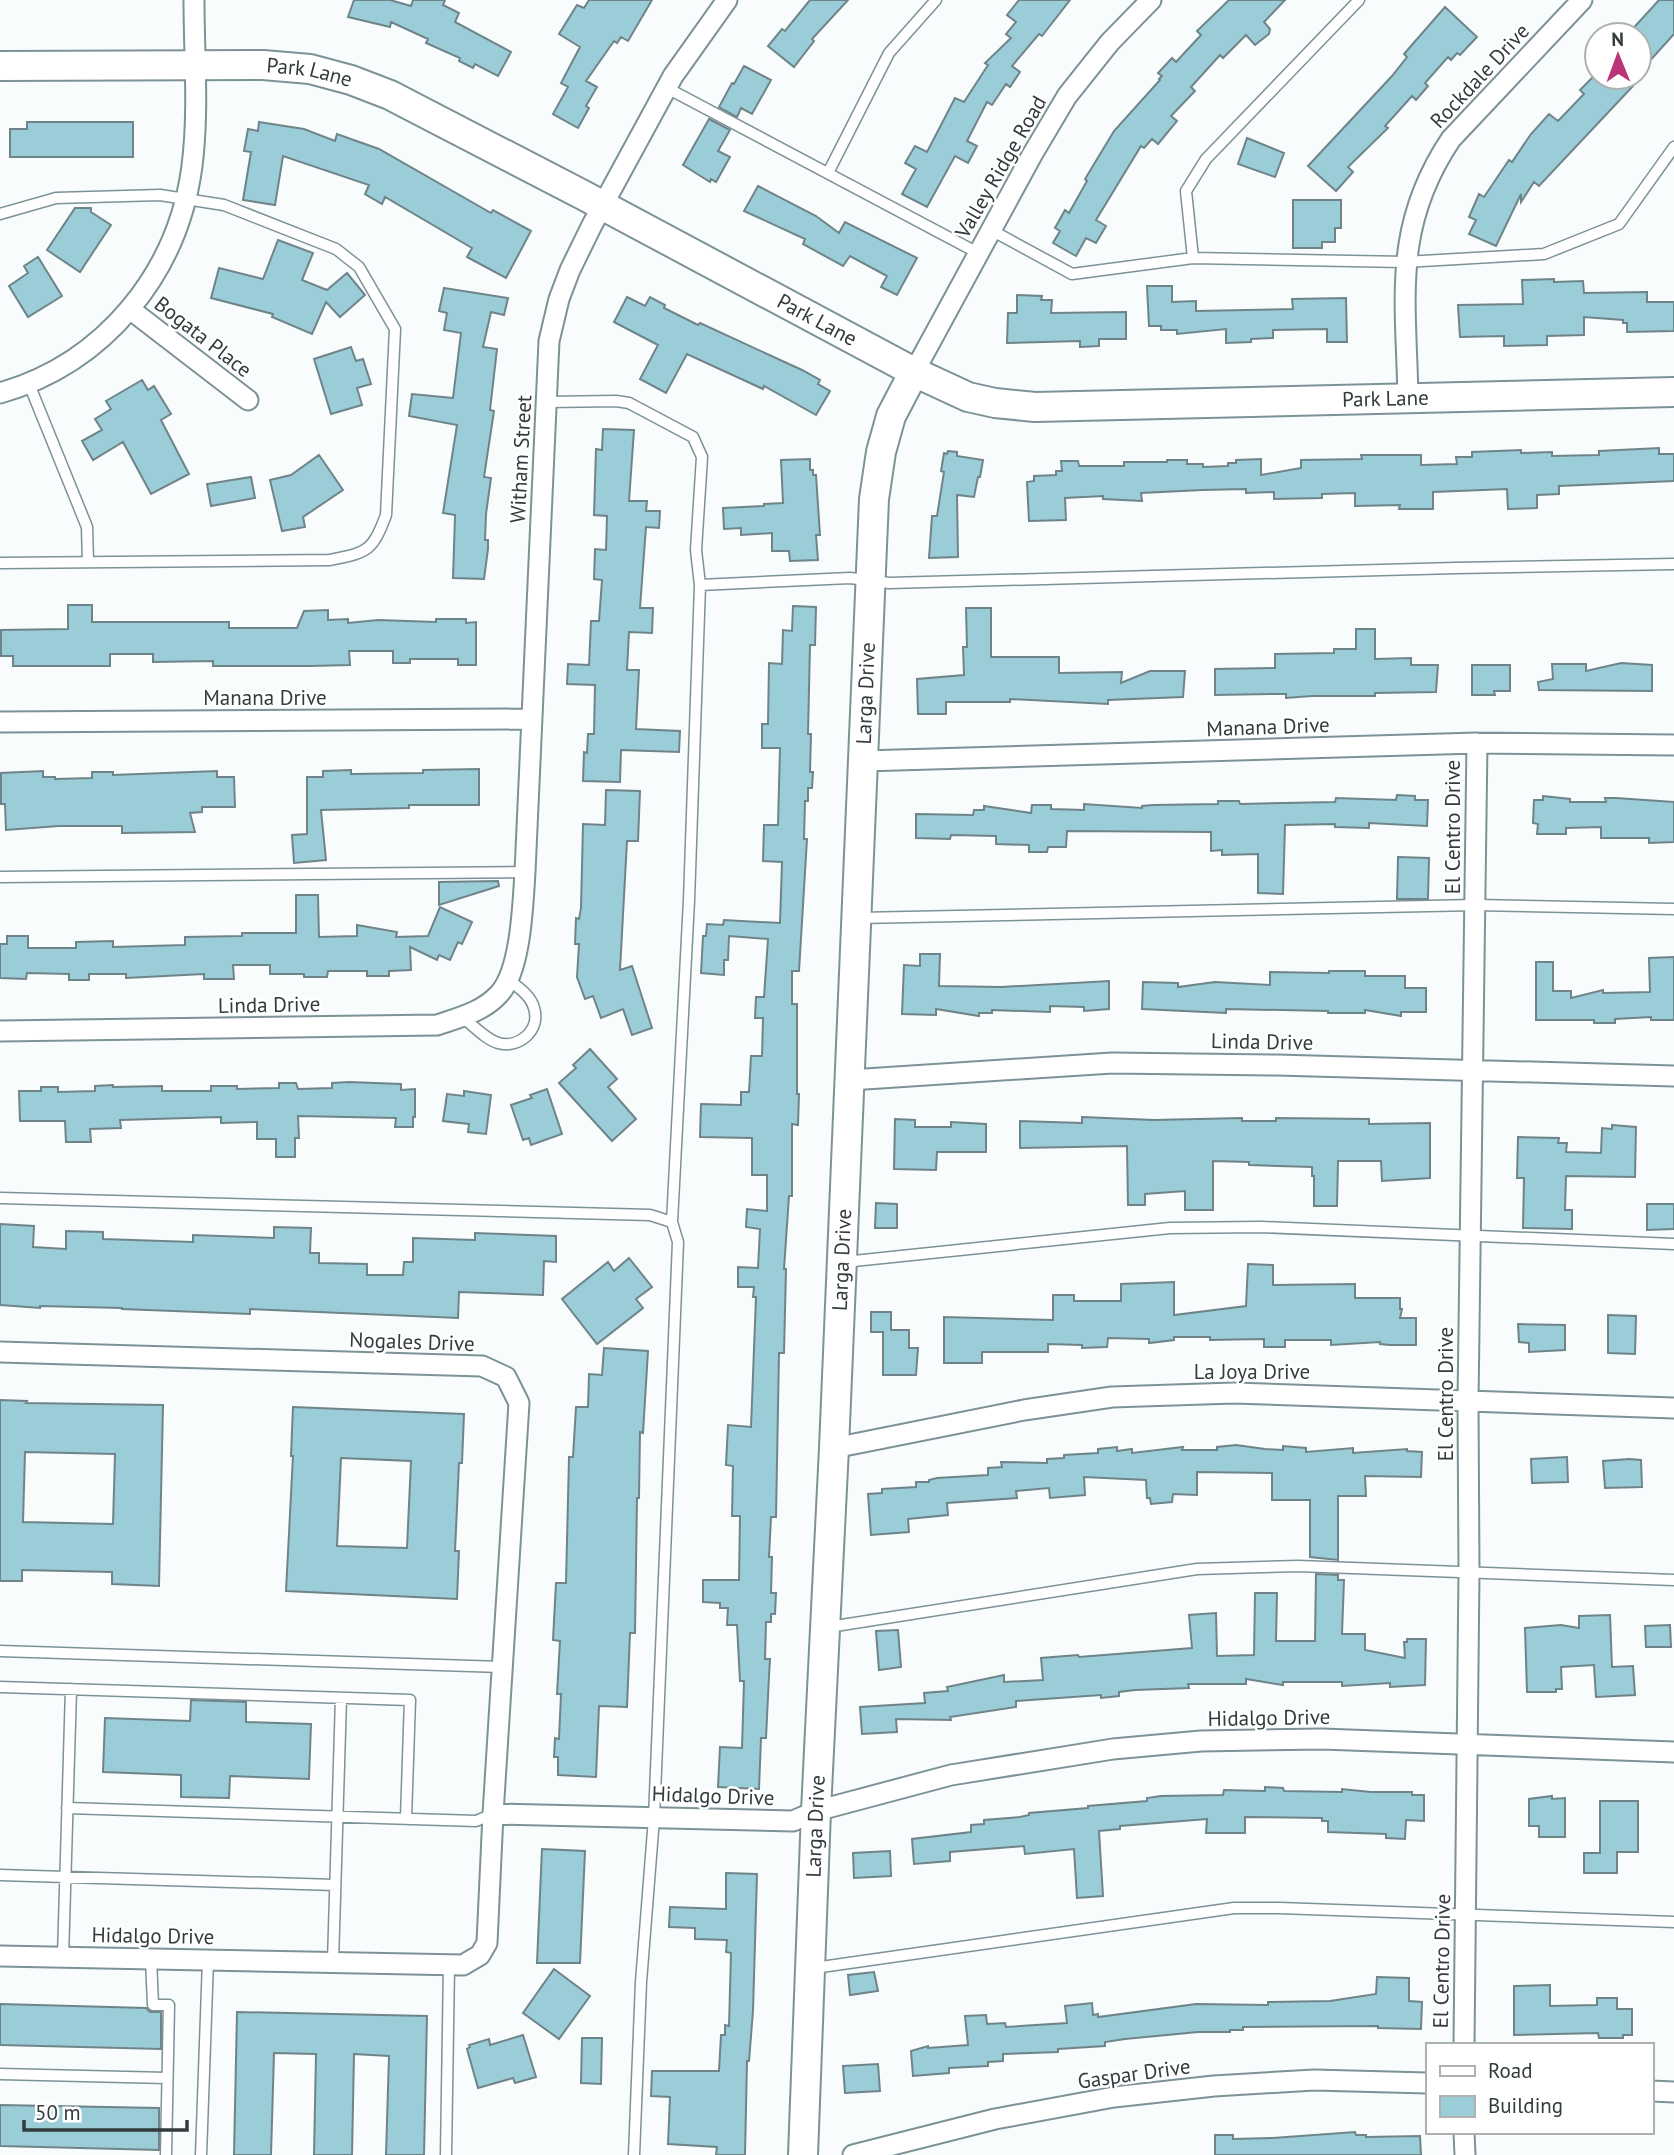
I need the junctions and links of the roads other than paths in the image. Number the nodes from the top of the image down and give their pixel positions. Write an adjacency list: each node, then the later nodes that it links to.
1 (194, 0): 7 (street)
2 (727, 0): 9 (street, Witham Street)
3 (936, 0): 11 (lane)
4 (1151, 0): 15 (street, Valley Ridge Road)
5 (1359, 0): 17 (lane)
6 (1582, 0): 18 (street, Rockdale Drive)
7 (196, 65): 8 (street, Park Lane); 12 (street); 13 (street, Park Lane)
8 (0, 66)
9 (667, 88): 11 (lane); 13 (street, Witham Street)
10 (1674, 147): 18 (lane)
11 (828, 173): 16 (lane)
12 (186, 198): 14 (lane); 19 (street); 27 (lane)
13 (603, 205): 20 (street, Park Lane); 26 (street, Witham Street)
14 (0, 214)
15 (991, 230): 16 (street, Valley Ridge Road); 17 (lane)
16 (978, 253): 20 (street, Valley Ridge Road)
17 (1193, 258): 18 (lane)
18 (1405, 262): 24 (street, Rockdale Drive)
19 (131, 310): 21 (street); 25 (street, Bogata Place)
20 (914, 372): 24 (street, Park Lane); 30 (street, Larga Drive)
21 (29, 384): 23 (street); 27 (lane)
22 (1674, 392): 24 (street, Park Lane)
23 (0, 393)
24 (1409, 398)
25 (248, 400)
26 (547, 402): 31 (lane); 32 (street, Witham Street)
27 (88, 562): 28 (lane)
28 (0, 563)
29 (1674, 564): 30 (lane)
30 (870, 581): 31 (lane); 36 (street, Larga Drive)
31 (700, 585): 49 (lane)
32 (531, 719): 33 (street, Manana Drive); 37 (street, Witham Street)
33 (0, 722)
34 (1476, 743): 35 (street, Manana Drive); 36 (street, Manana Drive); 39 (street, El Centro Drive)
35 (1674, 745)
36 (863, 761): 41 (street, Larga Drive)
37 (525, 872): 38 (lane); 42 (street, Witham Street)
38 (0, 877)
39 (1476, 905): 40 (lane); 41 (lane); 45 (street, El Centro Drive)
40 (1674, 909)
41 (856, 918): 47 (street, Larga Drive)
42 (510, 972): 43 (street, Linda Drive); 43 (lane)
43 (461, 1017): 44 (street, Linda Drive)
44 (0, 1031)
45 (1473, 1071): 46 (street, Linda Drive); 47 (street, Linda Drive); 50 (street, El Centro Drive)
46 (1674, 1076)
47 (850, 1080): 52 (street, Larga Drive)
48 (0, 1198): 49 (lane)
49 (672, 1222): 72 (lane)
50 (1470, 1237): 51 (lane); 52 (lane); 54 (street, El Centro Drive)
51 (1674, 1244)
52 (842, 1262): 56 (street, Larga Drive)
53 (0, 1352): 61 (street, Nogales Drive)
54 (1468, 1401): 55 (street, La Joya Drive); 56 (street, La Joya Drive); 57 (street, El Centro Drive)
55 (1674, 1408)
56 (834, 1448): 59 (street, Larga Drive)
57 (1469, 1572): 58 (lane); 59 (lane); 65 (street, El Centro Drive)
58 (1674, 1580)
59 (825, 1628): 68 (street, Larga Drive)
60 (0, 1651): 61 (lane)
61 (502, 1667): 69 (street, Nogales Drive)
62 (0, 1688): 63 (lane)
63 (71, 1689): 64 (lane); 67 (lane)
64 (341, 1698): 70 (lane); 71 (lane)
65 (1468, 1744): 66 (street, Hidalgo Drive); 68 (street, Hidalgo Drive); 76 (street, El Centro Drive)
66 (1674, 1752)
67 (67, 1808): 70 (lane); 74 (lane)
68 (816, 1811): 72 (street, Hidalgo Drive); 84 (street, Larga Drive)
69 (493, 1814): 71 (lane); 72 (street, Hidalgo Drive); 83 (street, Hidalgo Drive)
70 (338, 1816): 71 (lane); 75 (lane)
71 (406, 1818)
72 (654, 1818): 95 (lane)
73 (0, 1875): 74 (lane)
74 (65, 1877): 75 (lane); 79 (lane)
75 (335, 1885): 82 (lane)
76 (1466, 1914): 77 (lane); 84 (lane); 85 (street, El Centro Drive)
77 (1674, 1922)
78 (0, 1956): 79 (street, Hidalgo Drive)
79 (63, 1957): 80 (street, Hidalgo Drive)
80 (151, 1959): 81 (street, Hidalgo Drive); 87 (lane)
81 (208, 1960): 82 (street, Hidalgo Drive); 93 (lane)
82 (333, 1962): 83 (street, Hidalgo Drive)
83 (449, 1965): 94 (lane)
84 (810, 1969): 96 (street, Larga Drive)
85 (1464, 2043)
86 (0, 2074): 87 (lane)
87 (167, 2078): 92 (lane)
88 (1426, 2083): 97 (street, Gaspar Drive)
89 (1653, 2091): 90 (street)
90 (1674, 2092)
91 (1464, 2134): 98 (street)
92 (166, 2155)
93 (201, 2155)
94 (446, 2155)
95 (634, 2155)
96 (803, 2155)
97 (853, 2155)
98 (1465, 2155)

